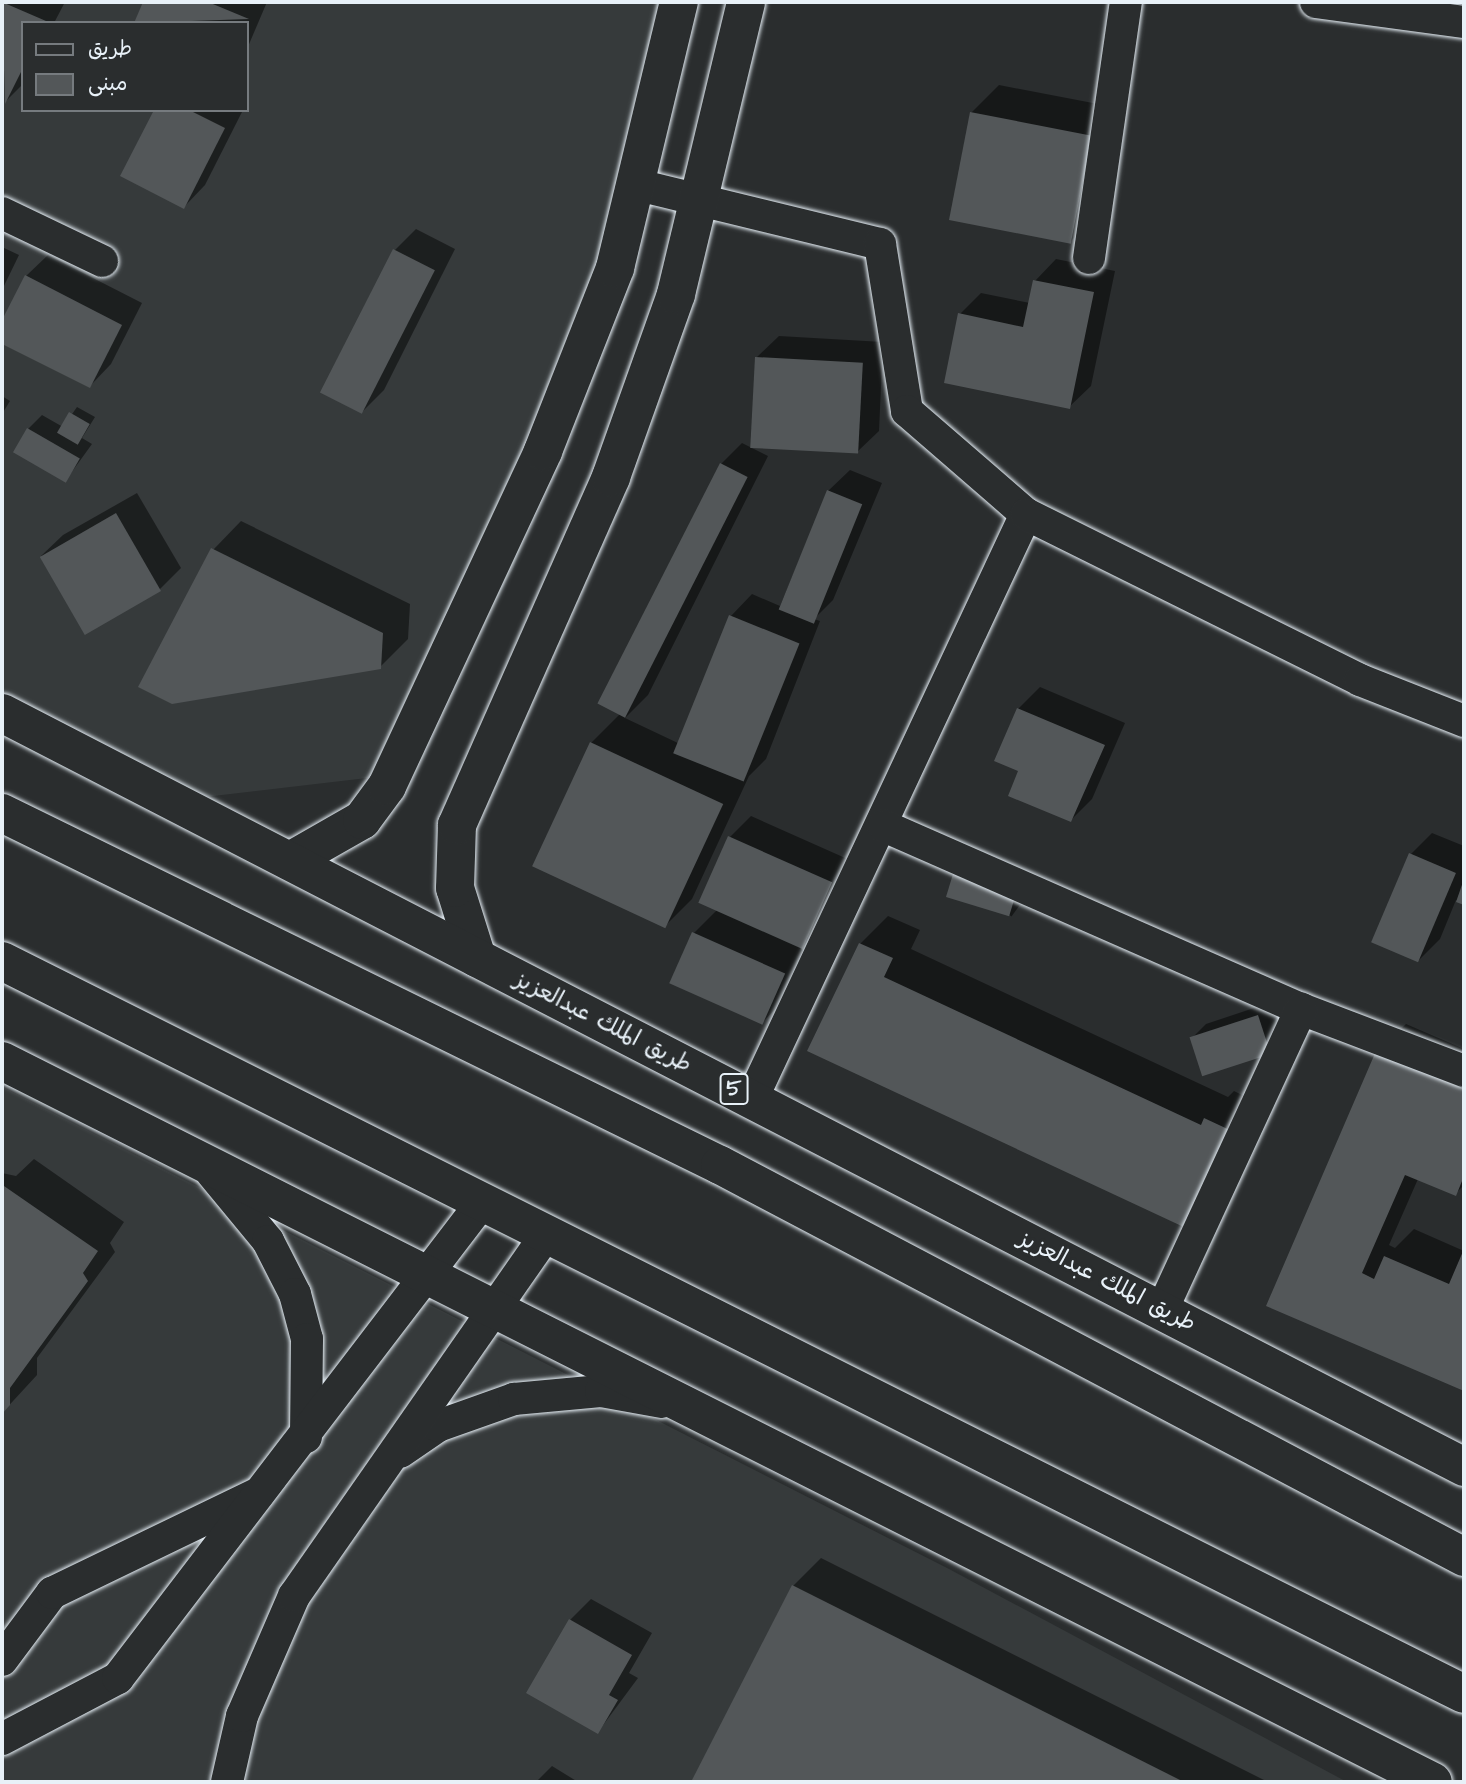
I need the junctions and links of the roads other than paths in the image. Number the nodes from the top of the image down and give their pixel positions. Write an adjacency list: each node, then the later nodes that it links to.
1 (679, 2): 6 (main road)
2 (746, 2): 7 (main road)
3 (1126, 2): 9 (street)
4 (1316, 2): 5 (street)
5 (1464, 22)
6 (638, 185): 7 (street); 16 (main road)
7 (701, 202): 11 (street); 17 (main road)
8 (2, 212): 10 (street)
9 (1089, 258)
10 (102, 261)
11 (1026, 514): 13 (street); 15 (street)
12 (2, 713): 16 (main road, طريق الملك عبدالعزيز / 5)
13 (1464, 721)
14 (2, 813): 34 (main road)
15 (884, 826): 19 (street); 22 (street)
16 (290, 861): 17 (main road, طريق الملك عبدالعزيز / 5)
17 (477, 958): 22 (main road, طريق الملك عبدالعزيز / 5)
18 (2, 961): 24 (main road)
19 (1301, 1009): 21 (street); 28 (street)
20 (2, 1061): 23 (main road)
21 (1464, 1071)
22 (752, 1099): 28 (main road, طريق الملك عبدالعزيز / 5)
23 (201, 1162): 26 (main road); 30 (street)
24 (483, 1201): 25 (main road); 26 (street)
25 (547, 1234): 27 (street); 36 (main road)
26 (428, 1277): 27 (main road); 30 (street)
27 (491, 1310): 29 (main road); 31 (street)
28 (1162, 1310): 32 (main road, طريق الملك عبدالعزيز / 5)
29 (679, 1405): 31 (street); 39 (main road)
30 (306, 1437): 33 (street)
31 (381, 1465): 38 (street)
32 (1464, 1467)
33 (267, 1489): 35 (street); 37 (street)
34 (1464, 1557)
35 (2, 1660)
36 (1464, 1694)
37 (2, 1739)
38 (228, 1782)
39 (1433, 1782)

